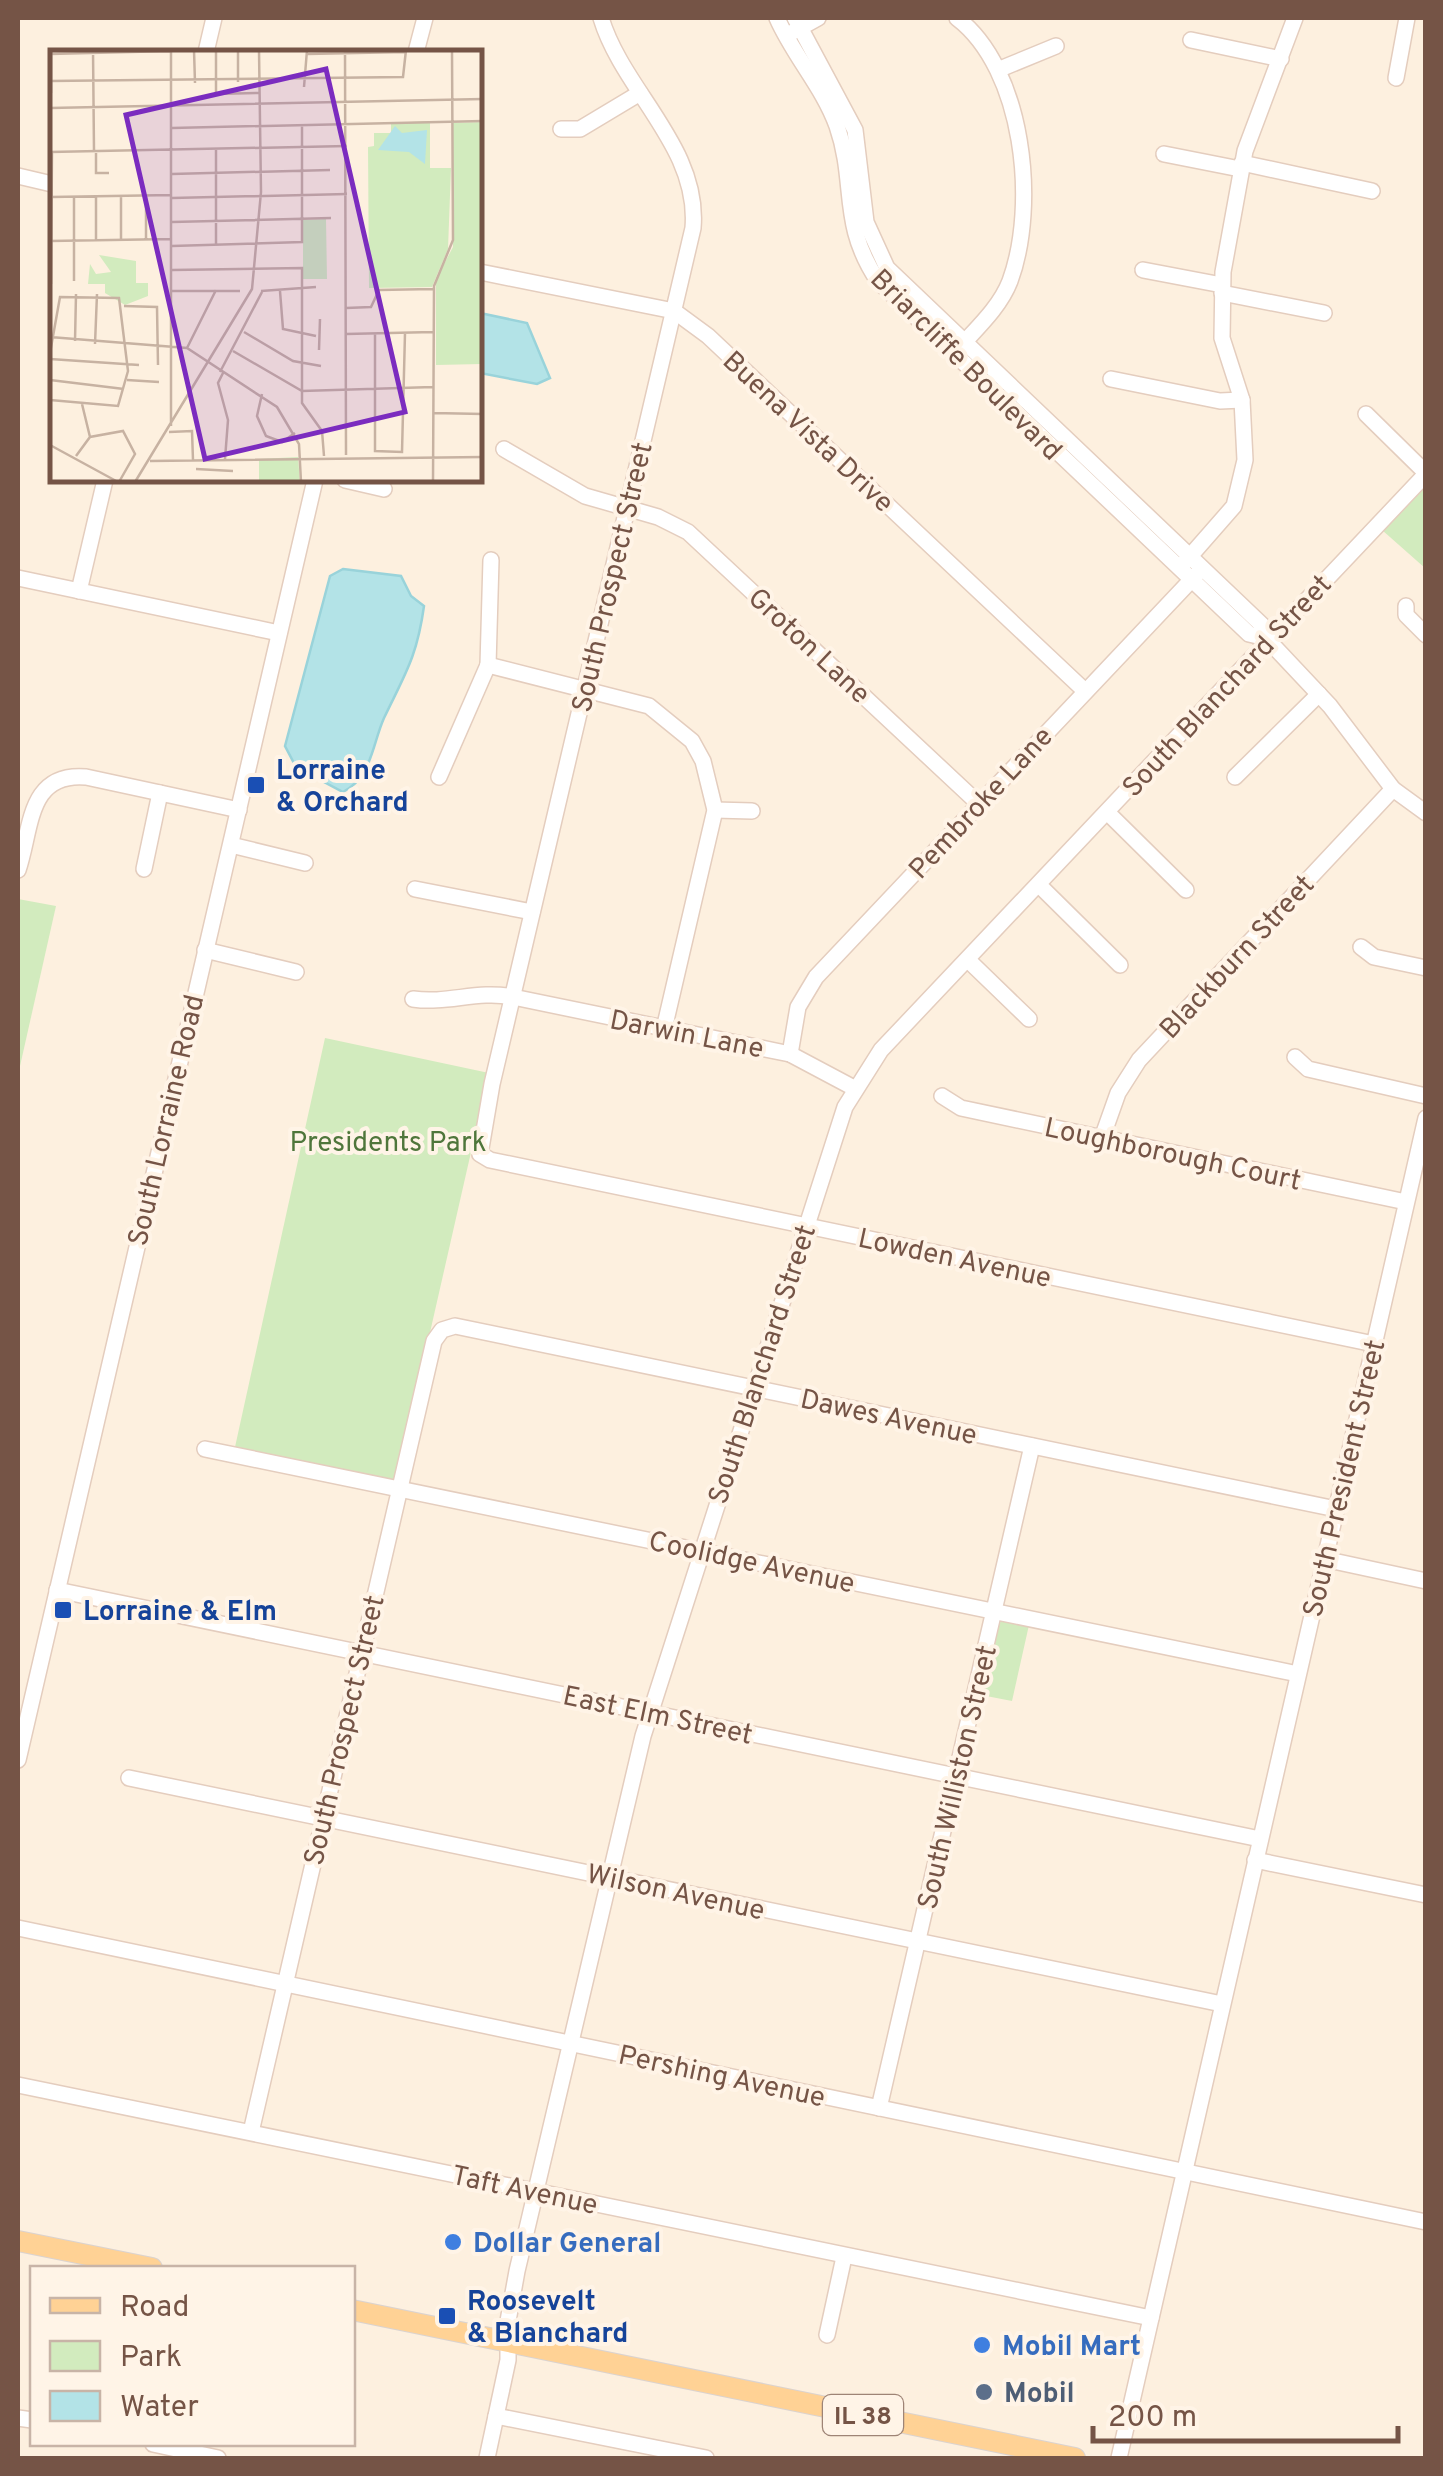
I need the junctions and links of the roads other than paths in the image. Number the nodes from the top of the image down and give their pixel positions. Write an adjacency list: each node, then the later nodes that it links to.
1 (214, 18): 12 (street)
2 (424, 18): 13 (street)
3 (602, 18): 17 (street, South Prospect Street)
4 (776, 18): 9 (street, Briarcliffe Boulevard)
5 (818, 18): 9 (street)
6 (957, 18): 15 (street)
7 (1294, 18): 14 (street, Pembroke Lane)
8 (1407, 18): 16 (street)
9 (793, 27): 29 (street, Briarcliffe Boulevard)
10 (1191, 40): 14 (street)
11 (1056, 46): 15 (street)
12 (206, 50)
13 (416, 50)
14 (1281, 59): 20 (street, Pembroke Lane)
15 (1000, 69): 29 (street)
16 (1396, 78)
17 (640, 93): 18 (street); 27 (street, South Prospect Street)
18 (561, 128)
19 (1164, 154): 20 (street)
20 (1241, 166): 23 (street); 26 (street, Pembroke Lane)
21 (18, 176): 22 (street)
22 (50, 184)
23 (1372, 191)
24 (1143, 270): 26 (street)
25 (482, 272): 27 (street, Buena Vista Drive)
26 (1222, 289): 28 (street); 31 (street, Pembroke Lane)
27 (674, 311): 39 (street, South Prospect Street); 50 (street, Buena Vista Drive)
28 (1324, 312)
29 (958, 349): 41 (street, Briarcliffe Boulevard)
30 (1111, 378): 31 (street)
31 (1242, 400): 41 (street, Pembroke Lane)
32 (1366, 414): 34 (street)
33 (504, 449): 39 (street, Groton Lane)
34 (1426, 473): 47 (street, South Blanchard Street)
35 (105, 482): 43 (street)
36 (315, 482): 45 (street, South Lorraine Road)
37 (356, 482): 38 (street)
38 (384, 488)
39 (628, 508): 49 (street, South Prospect Street); 58 (street, Groton Lane)
40 (492, 560): 48 (street)
41 (1190, 568): 47 (street, Briarcliffe Boulevard); 50 (street, Pembroke Lane)
42 (18, 578): 43 (street)
43 (79, 591): 45 (street)
44 (1406, 606): 46 (street)
45 (279, 633): 59 (street, South Lorraine Road)
46 (1426, 635)
47 (1266, 638): 51 (street, Briarcliffe Boulevard); 62 (street, South Blanchard Street)
48 (488, 665): 49 (street); 52 (street)
49 (585, 688): 60 (street); 71 (street, South Prospect Street)
50 (1085, 691): 58 (street, Pembroke Lane)
51 (1319, 694): 53 (street); 54 (street, Briarcliffe Boulevard)
52 (438, 777)
53 (1235, 777)
54 (1392, 789): 63 (street, Briarcliffe Boulevard); 88 (street, Blackburn Street)
55 (160, 792): 57 (street); 59 (street); 66 (street)
56 (18, 794): 57 (street)
57 (35, 800): 67 (street)
58 (979, 804): 82 (street, Pembroke Lane)
59 (239, 810): 64 (street, South Lorraine Road)
60 (714, 810): 61 (street); 81 (street)
61 (752, 811)
62 (1108, 812): 68 (street, South Blanchard Street); 70 (street)
63 (1426, 813)
64 (231, 845): 65 (street); 73 (street, South Lorraine Road)
65 (305, 863)
66 (144, 869)
67 (18, 870)
68 (1038, 885): 74 (street, South Blanchard Street); 75 (street)
69 (415, 889): 71 (street)
70 (1186, 890)
71 (532, 912): 78 (street, South Prospect Street)
72 (1361, 946): 76 (street)
73 (205, 950): 77 (street); 102 (street, South Lorraine Road)
74 (968, 960): 80 (street); 84 (street, South Blanchard Street)
75 (1120, 965)
76 (1426, 968)
77 (296, 972)
78 (512, 997): 79 (street, Darwin Lane); 81 (street, Darwin Lane); 89 (street, South Prospect Street)
79 (413, 999)
80 (1030, 1019)
81 (664, 1029): 82 (street, Darwin Lane)
82 (790, 1054): 84 (street, Darwin Lane)
83 (1294, 1057): 86 (street)
84 (854, 1088): 91 (street, South Blanchard Street)
85 (942, 1096): 88 (street, Loughborough Court)
86 (1426, 1096)
87 (1426, 1118): 90 (street, South President Street)
88 (1102, 1138): 90 (street, Loughborough Court)
89 (480, 1154): 91 (street, Lowden Avenue)
90 (1406, 1202): 93 (street, South President Street)
91 (806, 1226): 93 (street, Lowden Avenue); 94 (street, South Blanchard Street)
92 (442, 1330): 94 (street, Dawes Avenue); 97 (street, South Prospect Street)
93 (1374, 1344): 98 (street, South President Street)
94 (754, 1388): 95 (street, Dawes Avenue); 99 (street, South Blanchard Street)
95 (1032, 1446): 98 (street, Dawes Avenue); 103 (street, South Williston Street)
96 (205, 1449): 97 (street, Coolidge Avenue)
97 (399, 1488): 99 (street, Coolidge Avenue); 104 (street, South Prospect Street)
98 (1336, 1509): 100 (street, South President Street)
99 (702, 1550): 103 (street, Coolidge Avenue); 106 (street, South Blanchard Street)
100 (1324, 1559): 101 (street); 105 (street, South President Street)
101 (1426, 1581)
102 (57, 1590): 104 (street, East Elm Street); 107 (street, South Lorraine Road)
103 (994, 1611): 105 (street, Coolidge Avenue); 108 (street, South Williston Street)
104 (361, 1653): 106 (street, East Elm Street); 110 (street, South Prospect Street)
105 (1298, 1674): 111 (street, South President Street)
106 (650, 1713): 108 (street, East Elm Street); 113 (street, South Blanchard Street)
107 (18, 1760)
108 (956, 1776): 111 (street, East Elm Street); 116 (street, South Williston Street)
109 (130, 1778): 110 (street, Wilson Avenue)
110 (323, 1818): 113 (street, Wilson Avenue); 117 (street, South Prospect Street)
111 (1260, 1839): 112 (street, South President Street)
112 (1255, 1860): 114 (street); 118 (street)
113 (609, 1877): 116 (street, Wilson Avenue); 119 (street, South Blanchard Street)
114 (1426, 1895)
115 (18, 1928): 117 (street, Pershing Avenue)
116 (918, 1941): 118 (street, Wilson Avenue); 121 (street, South Williston Street)
117 (285, 1984): 119 (street, Pershing Avenue); 122 (street, South Prospect Street)
118 (1222, 2004): 123 (street)
119 (570, 2043): 121 (street, Pershing Avenue); 124 (street, South Blanchard Street)
120 (18, 2085): 122 (street, Taft Avenue)
121 (879, 2108): 123 (street, Pershing Avenue)
122 (251, 2132): 124 (street, Taft Avenue)
123 (1184, 2172): 125 (street, Pershing Avenue); 130 (street)
124 (536, 2191): 127 (street, Taft Avenue); 132 (street, South Blanchard Street)
125 (1426, 2222)
126 (18, 2241): 128 (main road)
127 (844, 2256): 130 (street, Taft Avenue); 131 (street)
128 (142, 2266)
129 (355, 2311): 132 (main road, IL 38)
130 (1151, 2318): 139 (street)
131 (827, 2335)
132 (508, 2342): 133 (street, South Blanchard Street); 138 (main road, IL 38)
133 (496, 2416): 136 (street, South Blanchard Street); 137 (street)
134 (165, 2446): 135 (street)
135 (218, 2458)
136 (486, 2458)
137 (706, 2458)
138 (1075, 2458)
139 (1119, 2458)

